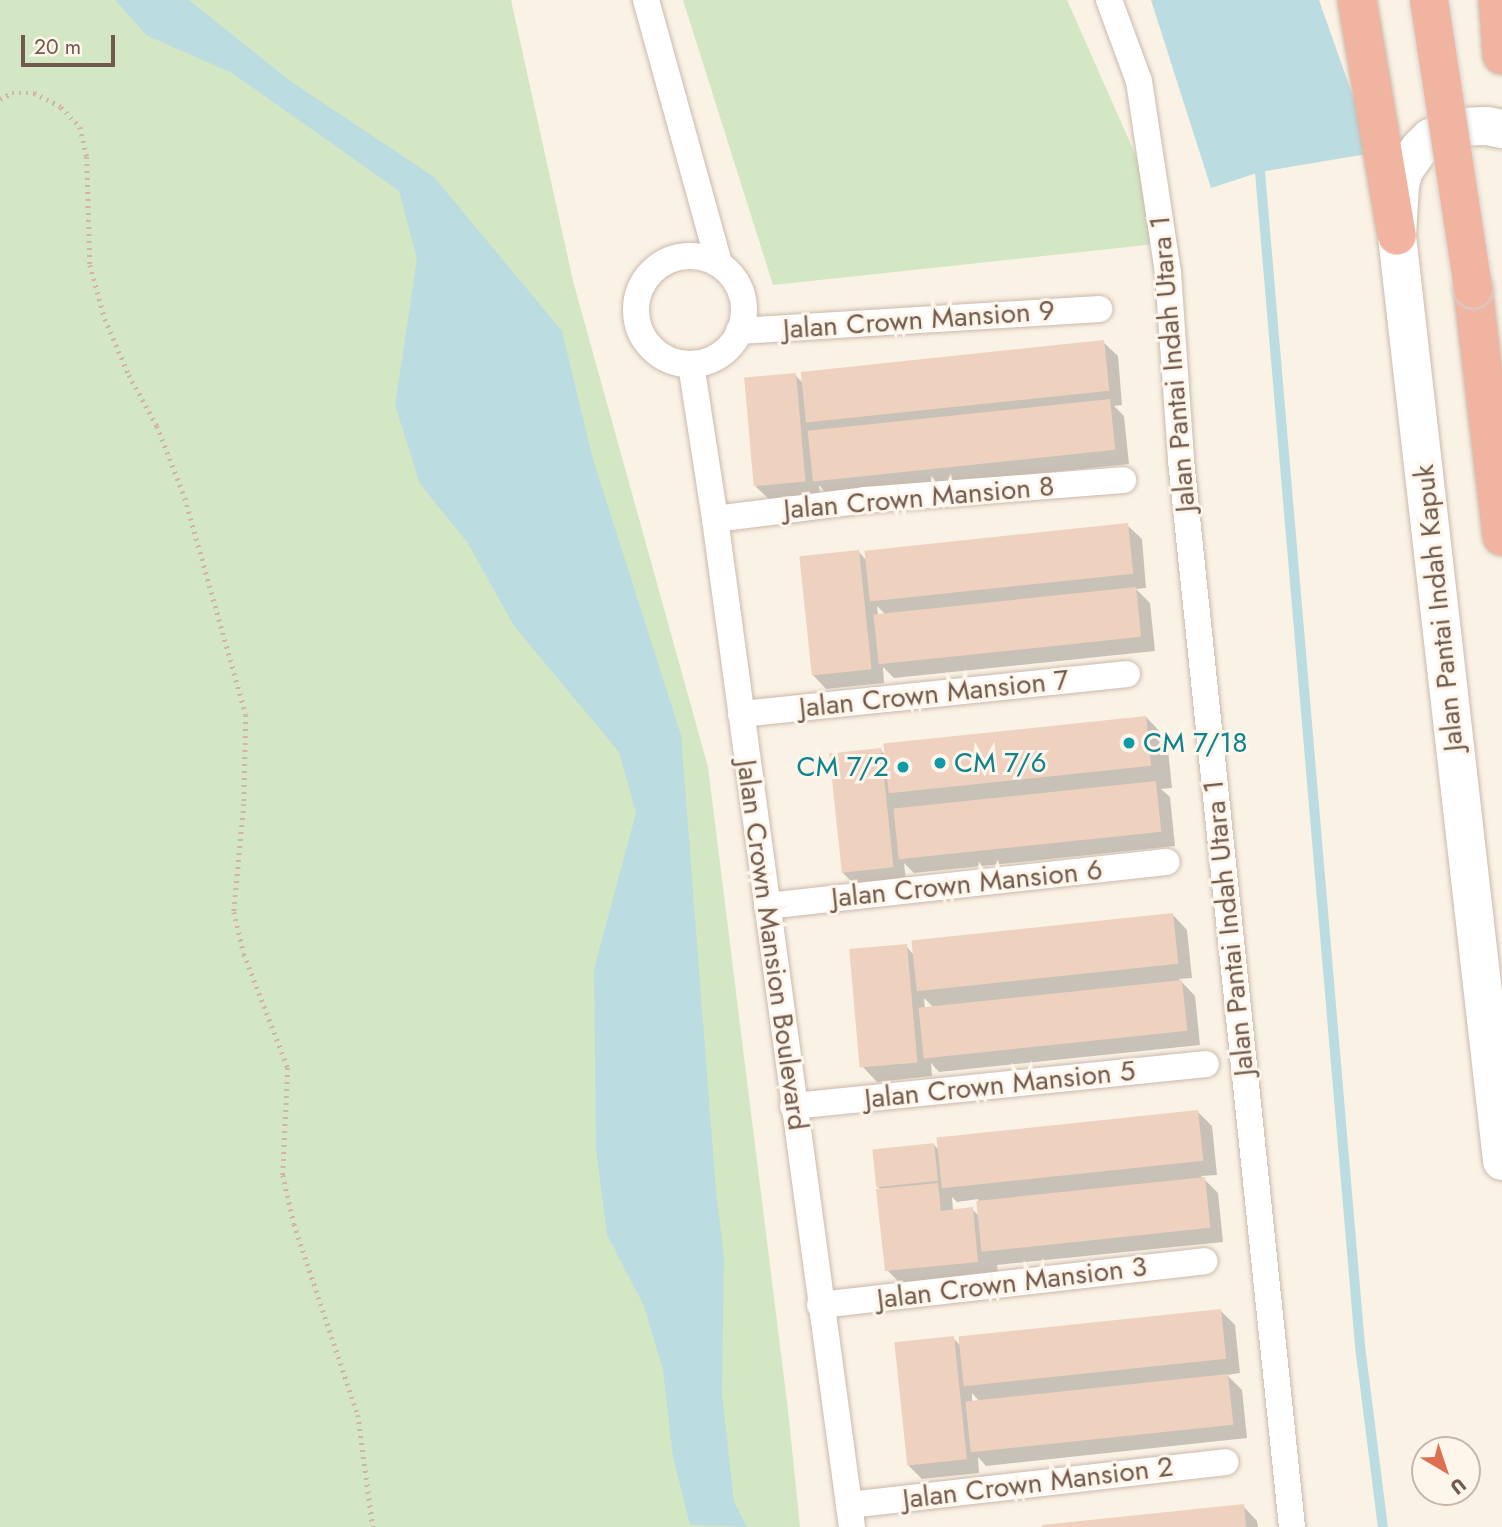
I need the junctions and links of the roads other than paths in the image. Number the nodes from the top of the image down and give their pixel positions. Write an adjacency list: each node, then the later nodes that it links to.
1 (646, 0): 9 (street)
2 (1109, 0): 27 (street, Jalan Pantai Indah Utara 1)
3 (1357, 0): 8 (highway)
4 (1429, 0): 15 (highway, bridge)
5 (1498, 0): 6 (highway)
6 (1502, 55)
7 (1502, 129): 8 (main road, Jalan Pantai Indah Kapuk)
8 (1397, 236): 22 (main road, Jalan Pantai Indah Kapuk)
9 (719, 264): 11 (street); 12 (street)
10 (1099, 309): 11 (street, Jalan Crown Mansion 9)
11 (740, 331): 12 (street)
12 (691, 364): 14 (street, Jalan Crown Mansion Boulevard)
13 (1123, 480): 14 (street, Jalan Crown Mansion 8)
14 (715, 519): 17 (street, Jalan Crown Mansion Boulevard)
15 (1502, 536)
16 (1127, 674): 17 (street, Jalan Crown Mansion 7)
17 (741, 714): 19 (street, Jalan Crown Mansion Boulevard)
18 (1167, 862): 19 (street, Jalan Crown Mansion 6)
19 (766, 906): 21 (street, Jalan Crown Mansion Boulevard)
20 (1206, 1064): 21 (street, Jalan Crown Mansion 5)
21 (793, 1106): 24 (street, Jalan Crown Mansion Boulevard)
22 (1502, 1161)
23 (1204, 1261): 24 (street, Jalan Crown Mansion 3)
24 (820, 1305): 26 (street, Jalan Crown Mansion Boulevard)
25 (1226, 1462): 26 (street, Jalan Crown Mansion 2)
26 (851, 1516)
27 (1292, 1527)

